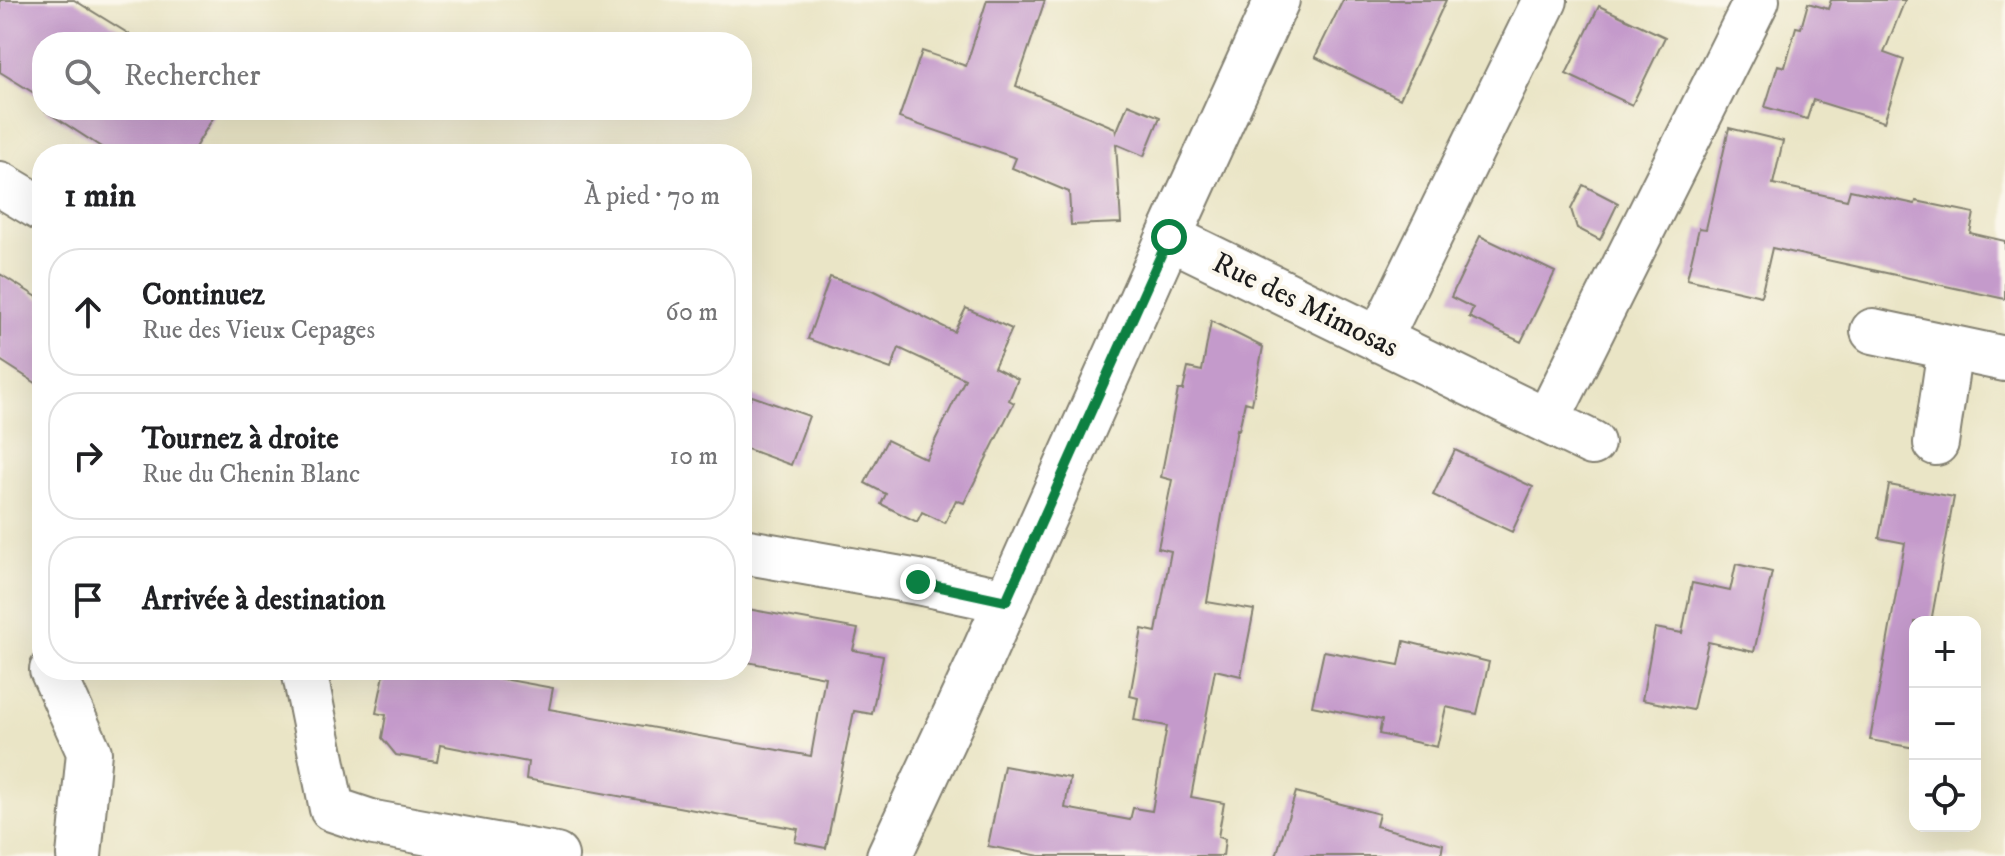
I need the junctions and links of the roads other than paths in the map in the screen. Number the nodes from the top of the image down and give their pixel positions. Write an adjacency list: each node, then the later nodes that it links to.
1 (1277, 0): 6 (street)
2 (1545, 0): 8 (street)
3 (1757, 0): 11 (street)
4 (0, 184): 5 (street)
5 (32, 203)
6 (1169, 237): 8 (street, Rue des Mimosas); 15 (street)
7 (1873, 331): 9 (street)
8 (1379, 340): 11 (street, Rue des Mimosas)
9 (1950, 348): 10 (street); 13 (street)
10 (2005, 359)
11 (1547, 421): 12 (street, Rue des Mimosas)
12 (1592, 443)
13 (1936, 443)
14 (752, 553): 15 (street)
15 (1006, 601): 20 (street)
16 (57, 680): 18 (street)
17 (306, 680): 19 (street)
18 (79, 856)
19 (556, 856)
20 (889, 856)

